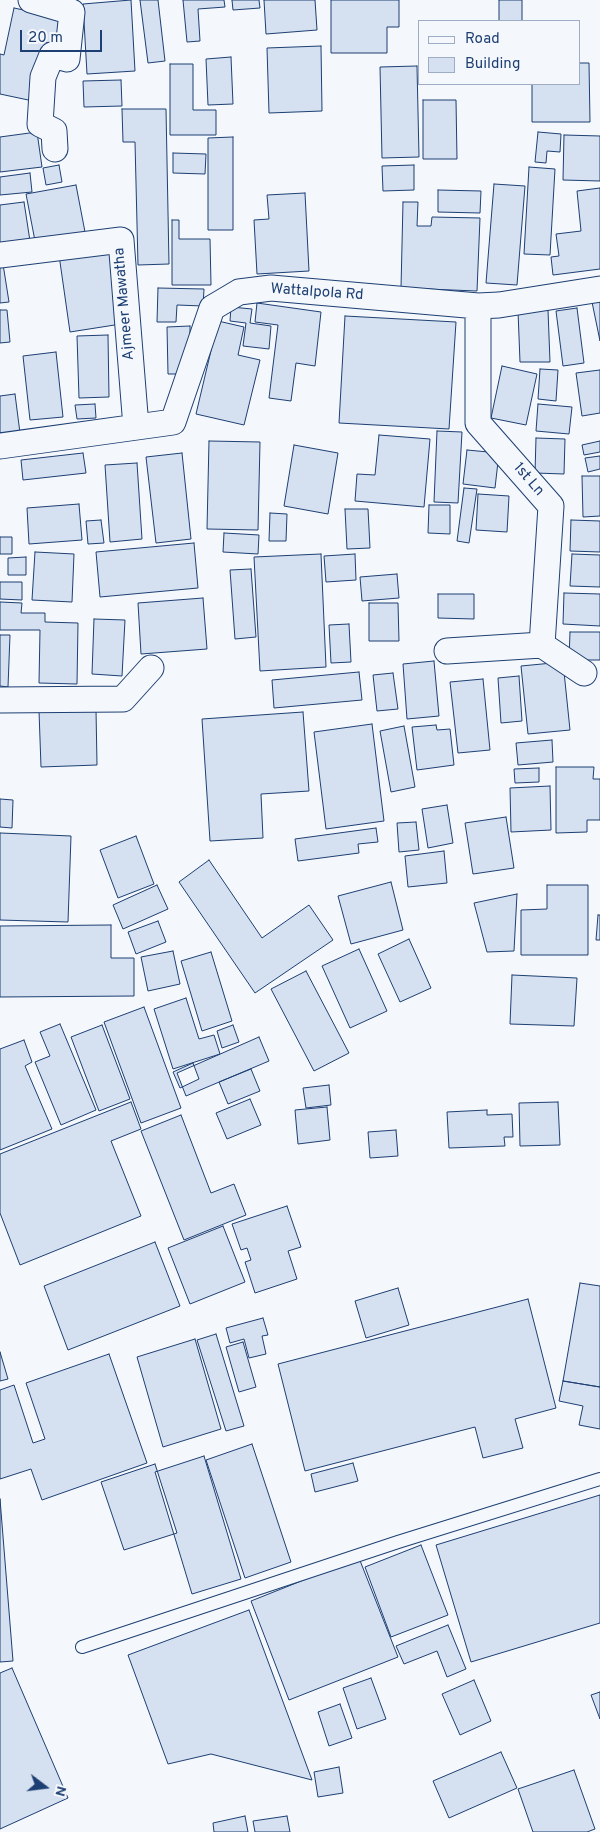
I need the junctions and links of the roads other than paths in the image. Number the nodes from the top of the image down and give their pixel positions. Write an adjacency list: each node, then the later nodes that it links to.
1 (31, 0): 2 (street)
2 (55, 149)
3 (0, 255): 6 (street, Ajmeer Mawatha)
4 (600, 288): 5 (street, Wattalpola Rd)
5 (478, 306): 6 (street, Wattalpola Rd); 8 (street, 1st Ln)
6 (136, 427): 7 (street, Wattalpola Rd)
7 (0, 446)
8 (542, 645): 9 (street); 11 (street)
9 (448, 651)
10 (150, 668): 12 (street)
11 (584, 673)
12 (0, 700)
13 (600, 1479): 14 (lane)
14 (82, 1647)

